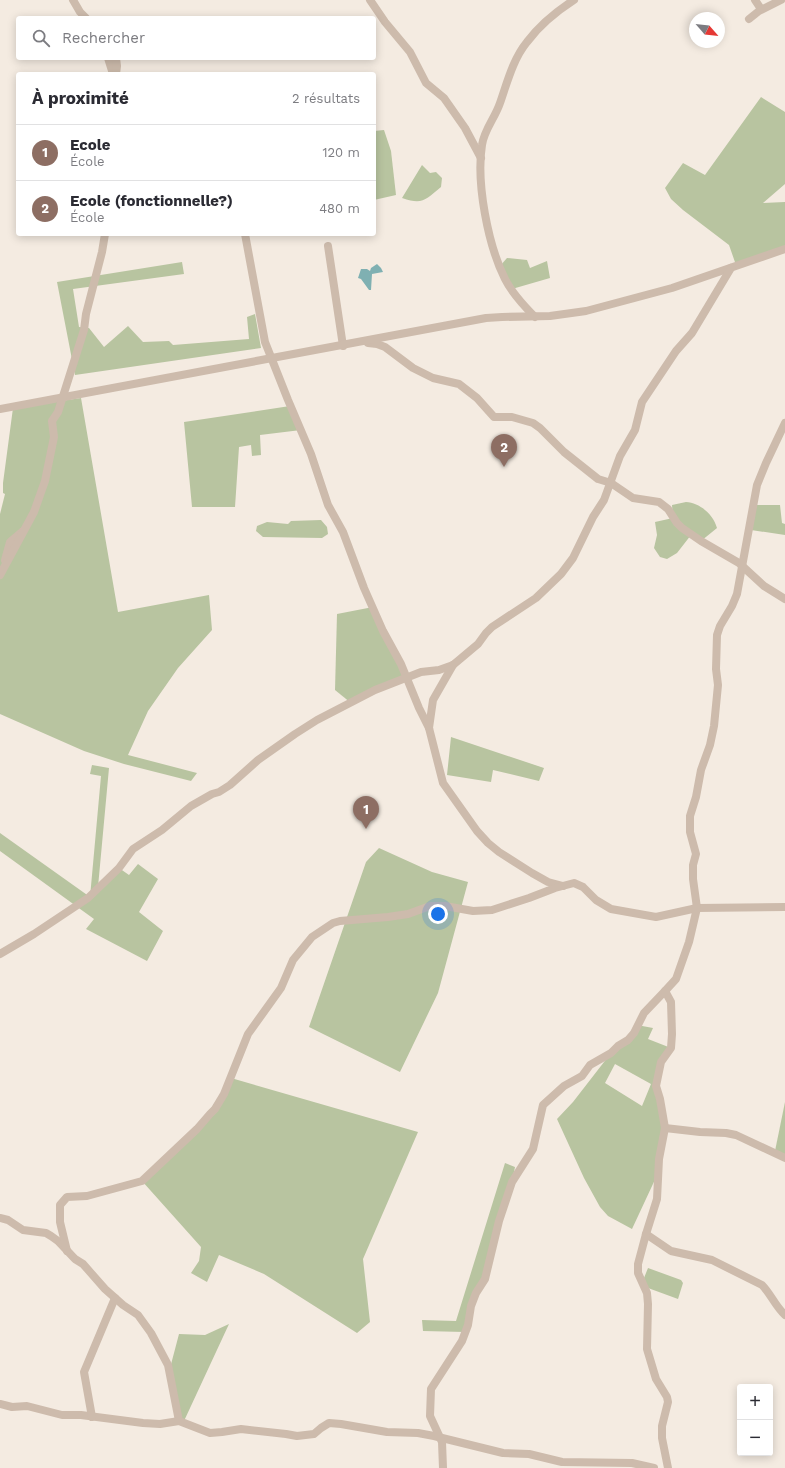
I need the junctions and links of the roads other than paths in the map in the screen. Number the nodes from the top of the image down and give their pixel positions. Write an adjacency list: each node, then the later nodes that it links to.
1 (73, 0): 7 (street)
2 (370, 0): 13 (street)
3 (574, 0): 13 (street)
4 (755, 0): 6 (street)
5 (781, 0): 6 (street)
6 (761, 9): 8 (street)
7 (84, 16)
8 (749, 18)
9 (109, 60): 11 (street)
10 (116, 60): 12 (street)
11 (113, 72)
12 (115, 72)
13 (481, 159): 19 (street)
14 (105, 236): 23 (street)
15 (245, 236): 22 (street)
16 (328, 246): 21 (street)
17 (785, 249): 18 (street)
18 (730, 268): 19 (street); 26 (street)
19 (535, 317): 20 (street)
20 (361, 342): 21 (street); 26 (street)
21 (344, 346): 22 (street)
22 (271, 358): 23 (street); 31 (street)
23 (62, 399): 24 (street); 28 (street)
24 (0, 410)
25 (785, 423): 27 (street)
26 (611, 483): 27 (street); 30 (street)
27 (742, 566): 29 (street); 35 (street)
28 (1, 573)
29 (785, 599)
30 (453, 665): 31 (street); 32 (street)
31 (407, 678): 32 (street); 36 (street)
32 (429, 728): 33 (street)
33 (563, 886): 35 (street); 42 (street)
34 (785, 907): 35 (street)
35 (697, 908): 37 (street)
36 (0, 954)
37 (665, 991): 38 (street); 48 (street)
38 (665, 1128): 39 (street); 41 (street)
39 (785, 1158)
40 (0, 1218): 42 (street)
41 (646, 1234): 44 (street); 51 (street)
42 (67, 1251): 43 (street)
43 (115, 1298): 46 (street); 47 (street)
44 (785, 1315)
45 (0, 1404): 46 (street)
46 (92, 1417): 47 (street)
47 (179, 1422): 48 (street)
48 (440, 1437): 49 (street); 50 (street)
49 (443, 1468)
50 (654, 1468)
51 (668, 1468)

